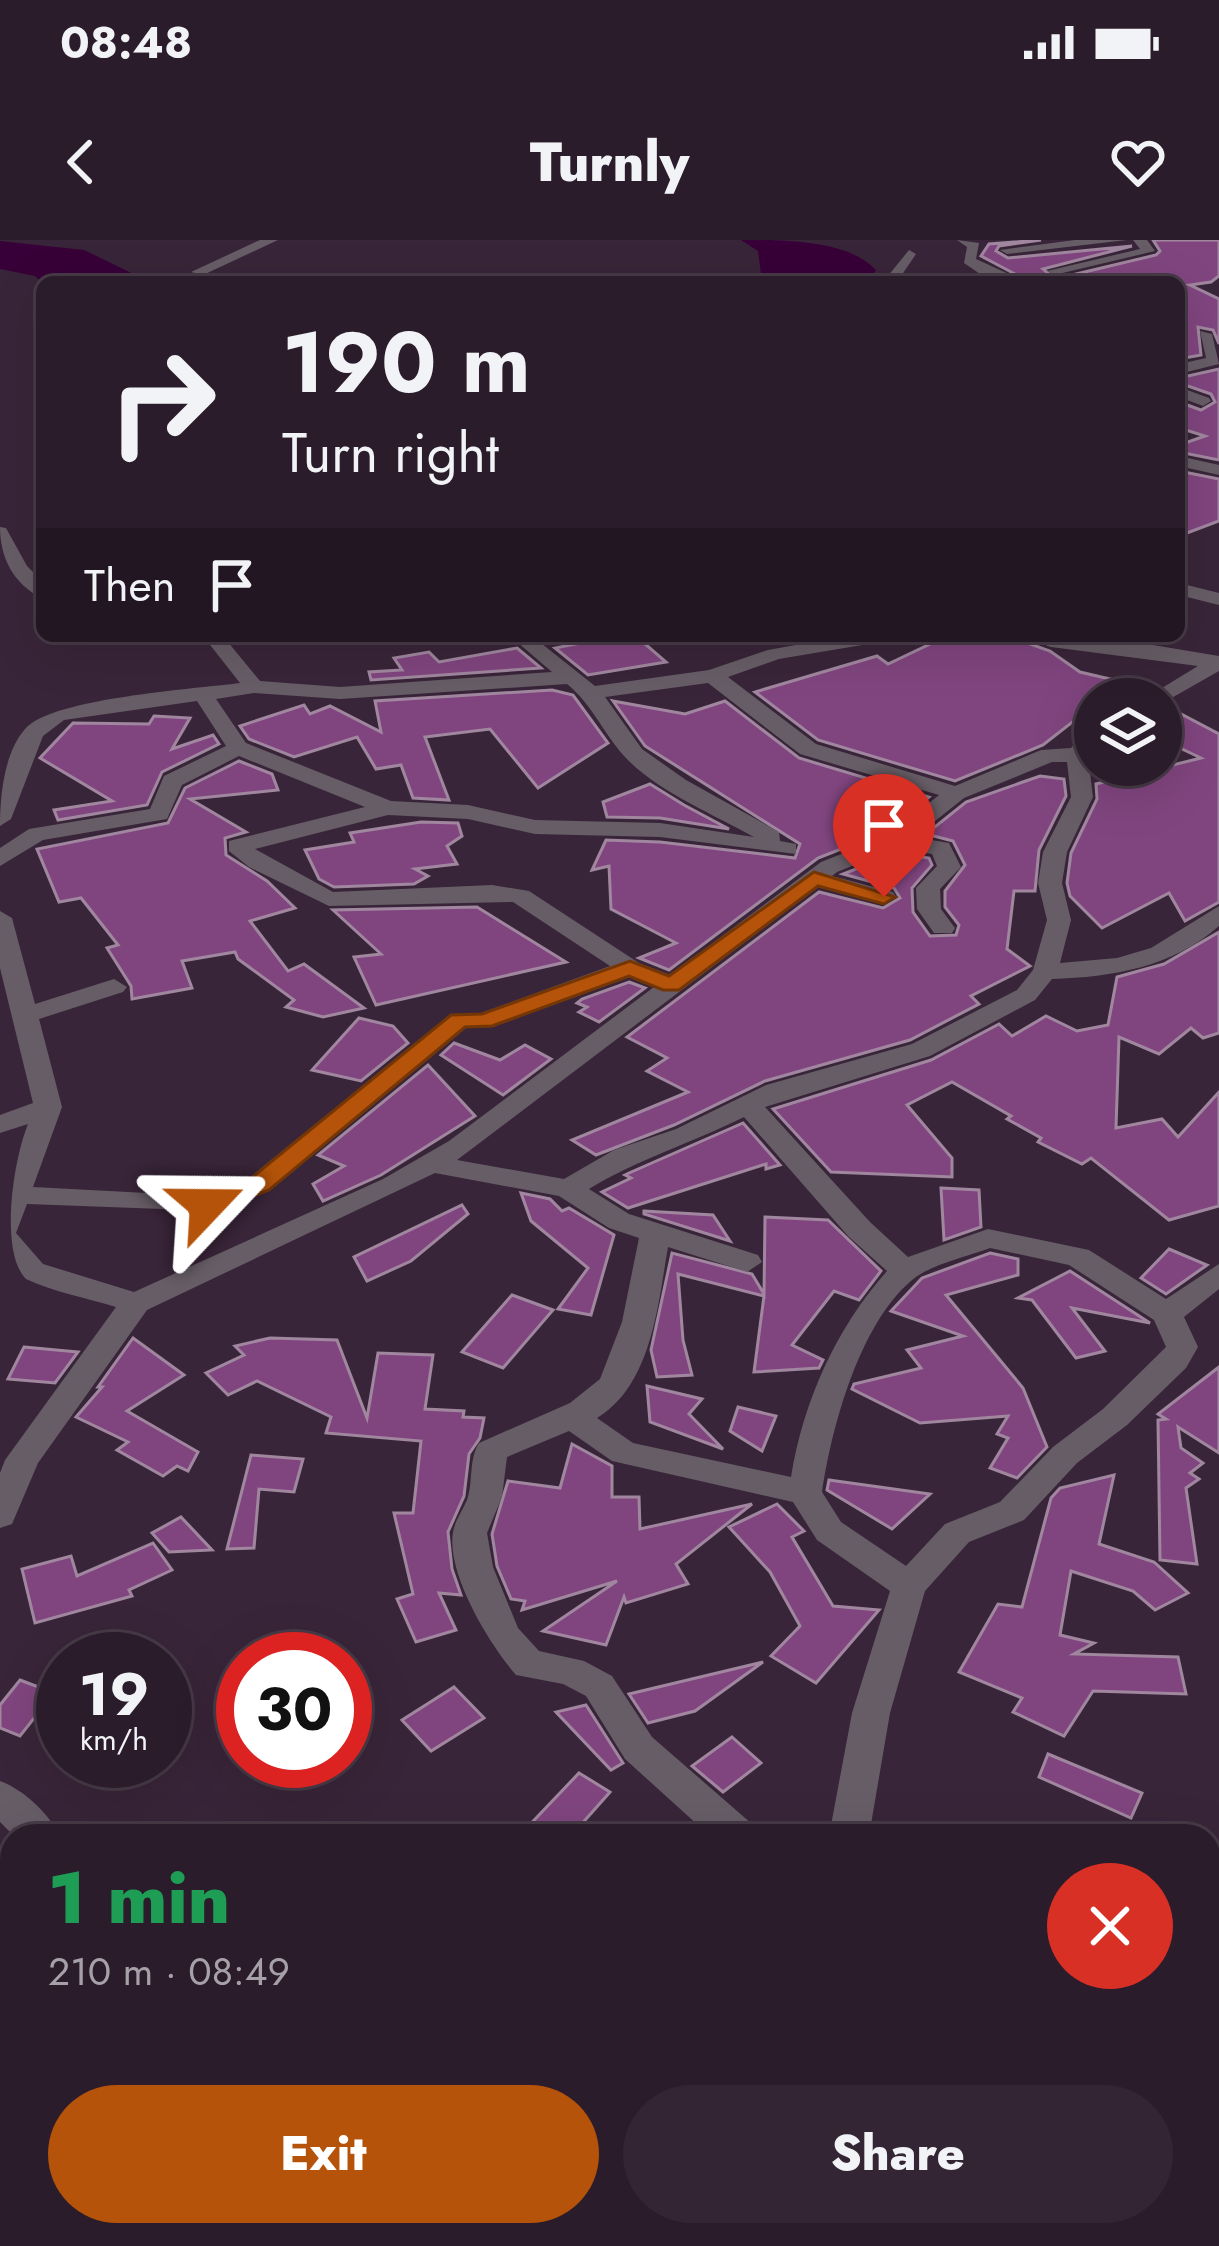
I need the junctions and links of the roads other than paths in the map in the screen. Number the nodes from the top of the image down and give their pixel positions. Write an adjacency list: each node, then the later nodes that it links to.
1 (271, 240): 8 (street)
2 (964, 240): 10 (street)
3 (1120, 240): 5 (street)
4 (1140, 240): 7 (street)
5 (1007, 250)
6 (909, 254): 9 (street)
7 (1054, 271)
8 (198, 272)
9 (894, 276)
10 (1001, 276)
11 (1205, 331): 12 (street)
12 (1217, 360): 13 (street)
13 (1185, 366)
14 (1185, 394): 15 (street)
15 (1203, 400)
16 (1185, 462): 17 (street)
17 (1217, 468)
18 (0, 532): 20 (street)
19 (36, 557): 20 (street)
20 (16, 562): 21 (street)
21 (36, 585)
22 (1185, 590): 23 (street)
23 (1219, 599)
24 (218, 642): 32 (street)
25 (528, 642): 29 (street)
26 (845, 642): 30 (street)
27 (1050, 642): 28 (street)
28 (1218, 664): 31 (street)
29 (572, 676): 32 (street); 34 (street)
30 (712, 676): 34 (street); 38 (street)
31 (1182, 684)
32 (254, 687): 33 (street)
33 (202, 693): 35 (street); 40 (street)
34 (591, 693): 42 (street)
35 (238, 748): 39 (street); 43 (street)
36 (1074, 755): 38 (street)
37 (1081, 786): 50 (street)
38 (956, 793): 41 (street)
39 (388, 808): 42 (street); 49 (street)
40 (0, 819)
41 (896, 841): 44 (street); 48 (street)
42 (788, 849): 44 (street)
43 (0, 859)
44 (822, 873): 45 (street); 51 (street)
45 (884, 897)
46 (1219, 913): 50 (street)
47 (0, 918): 53 (street)
48 (943, 928)
49 (630, 968): 51 (street); 59 (street)
50 (1045, 970): 55 (street)
51 (671, 985): 57 (street)
52 (114, 988): 53 (street)
53 (26, 1015): 54 (street)
54 (47, 1107): 56 (street); 59 (street)
55 (750, 1107): 58 (street); 62 (street)
56 (0, 1125)
57 (432, 1164): 58 (street); 64 (street)
58 (568, 1189): 60 (street)
59 (18, 1195): 64 (street)
60 (656, 1234): 61 (street); 66 (street)
61 (747, 1262)
62 (904, 1270): 65 (street); 67 (street)
63 (1219, 1274): 65 (street)
64 (136, 1303): 68 (street)
65 (1167, 1314): 69 (street)
66 (568, 1414): 67 (street); 72 (street)
67 (806, 1493): 69 (street)
68 (0, 1515)
69 (909, 1586): 73 (street)
70 (0, 1797): 71 (street)
71 (28, 1824)
72 (724, 1824)
73 (851, 1824)

